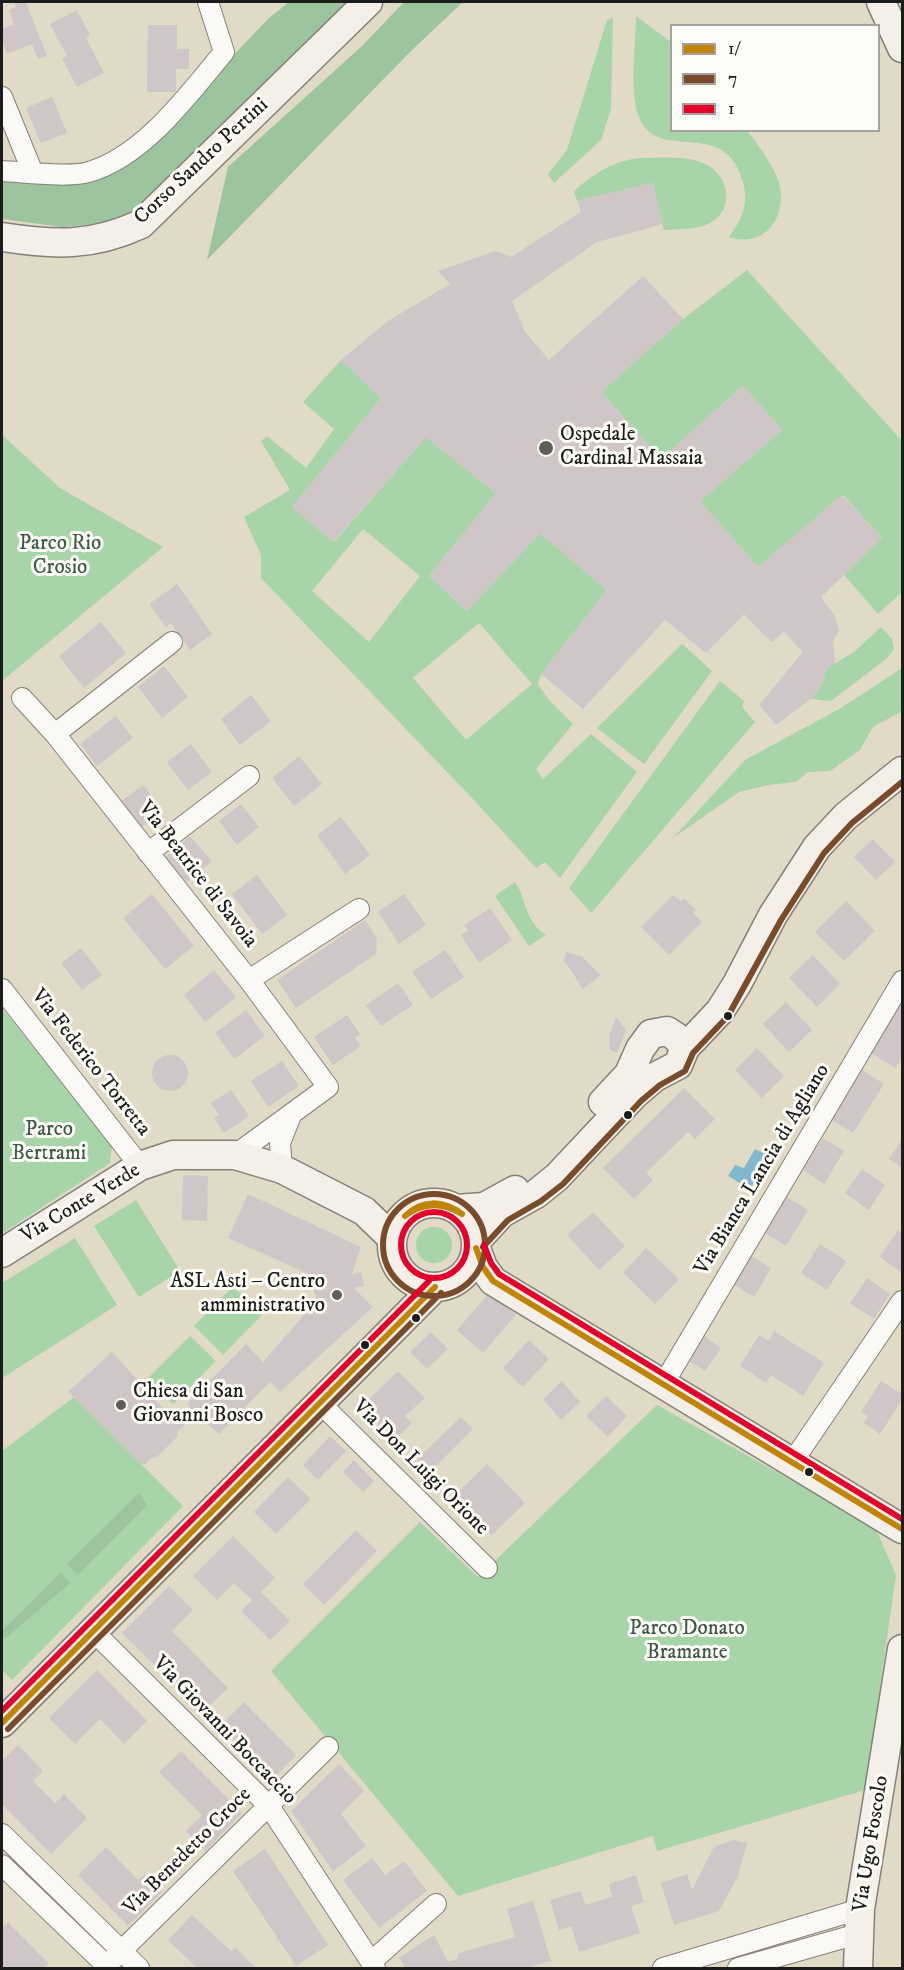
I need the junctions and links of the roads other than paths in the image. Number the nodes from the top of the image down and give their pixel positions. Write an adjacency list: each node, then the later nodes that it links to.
1 (208, 2): 7 (street)
2 (368, 2): 8 (street, Corso Sandro Pertini)
3 (881, 2): 4 (street)
4 (903, 48)
5 (2, 97): 7 (street)
6 (2, 171): 7 (street)
7 (33, 173)
8 (2, 237)
9 (172, 642): 11 (street)
10 (22, 698): 11 (street, Via Beatrice di Savoia)
11 (55, 734): 14 (street, Via Beatrice di Savoia)
12 (903, 771): 19 (street)
13 (249, 776): 14 (street)
14 (148, 853): 16 (street, Via Beatrice di Savoia)
15 (359, 909): 16 (street)
16 (249, 980): 20 (street, Via Beatrice di Savoia)
17 (903, 981): 32 (street, Via Bianca Lancia di Agliano)
18 (2, 989): 22 (street, Via Federico Torretta)
19 (685, 1048): 24 (street); 26 (street)
20 (291, 1115): 21 (street); 23 (street)
21 (235, 1155): 22 (street, Via Conte Verde); 23 (street, Via Conte Verde)
22 (140, 1166): 27 (street, Via Conte Verde)
23 (282, 1169): 25 (street, Via Conte Verde)
24 (456, 1209): 25 (street); 26 (street)
25 (399, 1226): 30 (street)
26 (476, 1245): 28 (street); 29 (street)
27 (2, 1253)
28 (462, 1276): 29 (street); 30 (street)
29 (493, 1281): 32 (street)
30 (422, 1283): 33 (street)
31 (903, 1301): 34 (street)
32 (664, 1383): 34 (street)
33 (319, 1402): 36 (street, Via Don Luigi Orione); 37 (street)
34 (793, 1461): 35 (street)
35 (903, 1529)
36 (487, 1568)
37 (92, 1630): 39 (street); 42 (street, Via Giovanni Boccaccio)
38 (903, 1649): 46 (street, Via Ugo Foscolo)
39 (2, 1723)
40 (328, 1747): 42 (street, Via Benedetto Croce)
41 (903, 1754): 46 (street, Via Ugo Foscolo)
42 (269, 1806): 47 (street, Via Benedetto Croce); 48 (street, Via Giovanni Boccaccio)
43 (2, 1834): 47 (street)
44 (2, 1865): 49 (street)
45 (436, 1904): 48 (street, Via Giovanni Boccaccio)
46 (860, 1921): 51 (street); 52 (street); 53 (street, Via Ugo Foscolo)
47 (122, 1951): 49 (street, Via Benedetto Croce); 50 (street)
48 (373, 1965)
49 (107, 1967)
50 (139, 1968)
51 (663, 1968)
52 (738, 1968)
53 (858, 1968)

